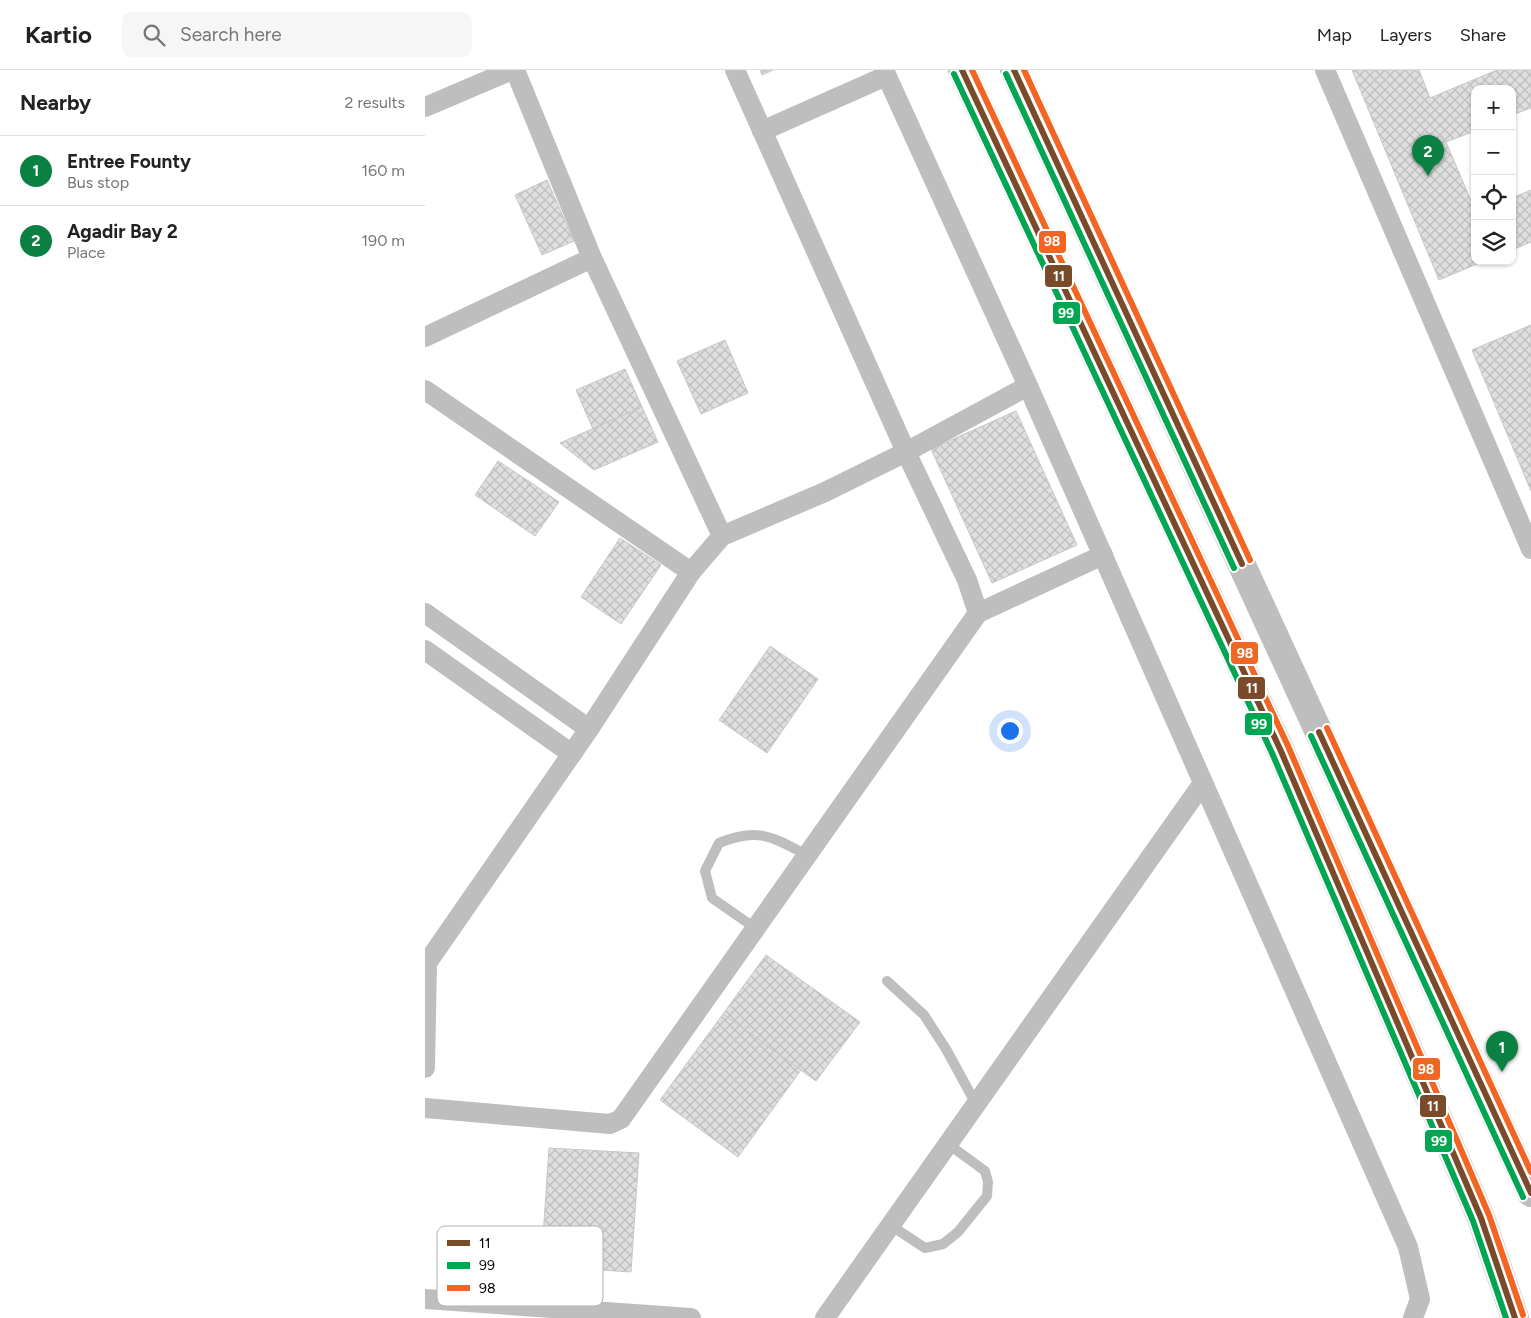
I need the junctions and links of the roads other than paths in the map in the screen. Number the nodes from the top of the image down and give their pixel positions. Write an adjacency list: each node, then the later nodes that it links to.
1 (513, 70): 7 (street); 9 (street)
2 (735, 70): 8 (street)
3 (963, 70): 33 (main road)
4 (1014, 70): 32 (main road)
5 (1325, 70): 15 (street)
6 (885, 73): 8 (street); 11 (street)
7 (425, 107)
8 (762, 131): 13 (street)
9 (592, 258): 10 (street); 14 (street)
10 (425, 337)
11 (1028, 386): 13 (street); 16 (street)
12 (425, 390): 17 (street)
13 (906, 452): 14 (street); 19 (street)
14 (722, 536): 17 (street)
15 (1531, 549)
16 (1103, 555): 19 (street); 23 (street)
17 (691, 572): 21 (street)
18 (425, 613): 21 (street)
19 (978, 613): 24 (street)
20 (425, 650): 22 (street)
21 (589, 729): 22 (street)
22 (572, 754): 26 (street)
23 (1203, 783): 29 (street); 38 (street)
24 (807, 856): 25 (street); 25 (lane)
25 (755, 928): 30 (street)
26 (426, 963): 28 (street)
27 (887, 981): 29 (lane)
28 (425, 1068)
29 (976, 1104): 31 (street)
30 (425, 1108)
31 (948, 1144): 34 (street); 34 (lane)
32 (1531, 1194)
33 (1481, 1218): 39 (main road); 40 (main road)
34 (890, 1225): 37 (street)
35 (523, 1306): 36 (street)
36 (691, 1318)
37 (825, 1318)
38 (1413, 1318)
39 (1495, 1318)
40 (1515, 1318)

